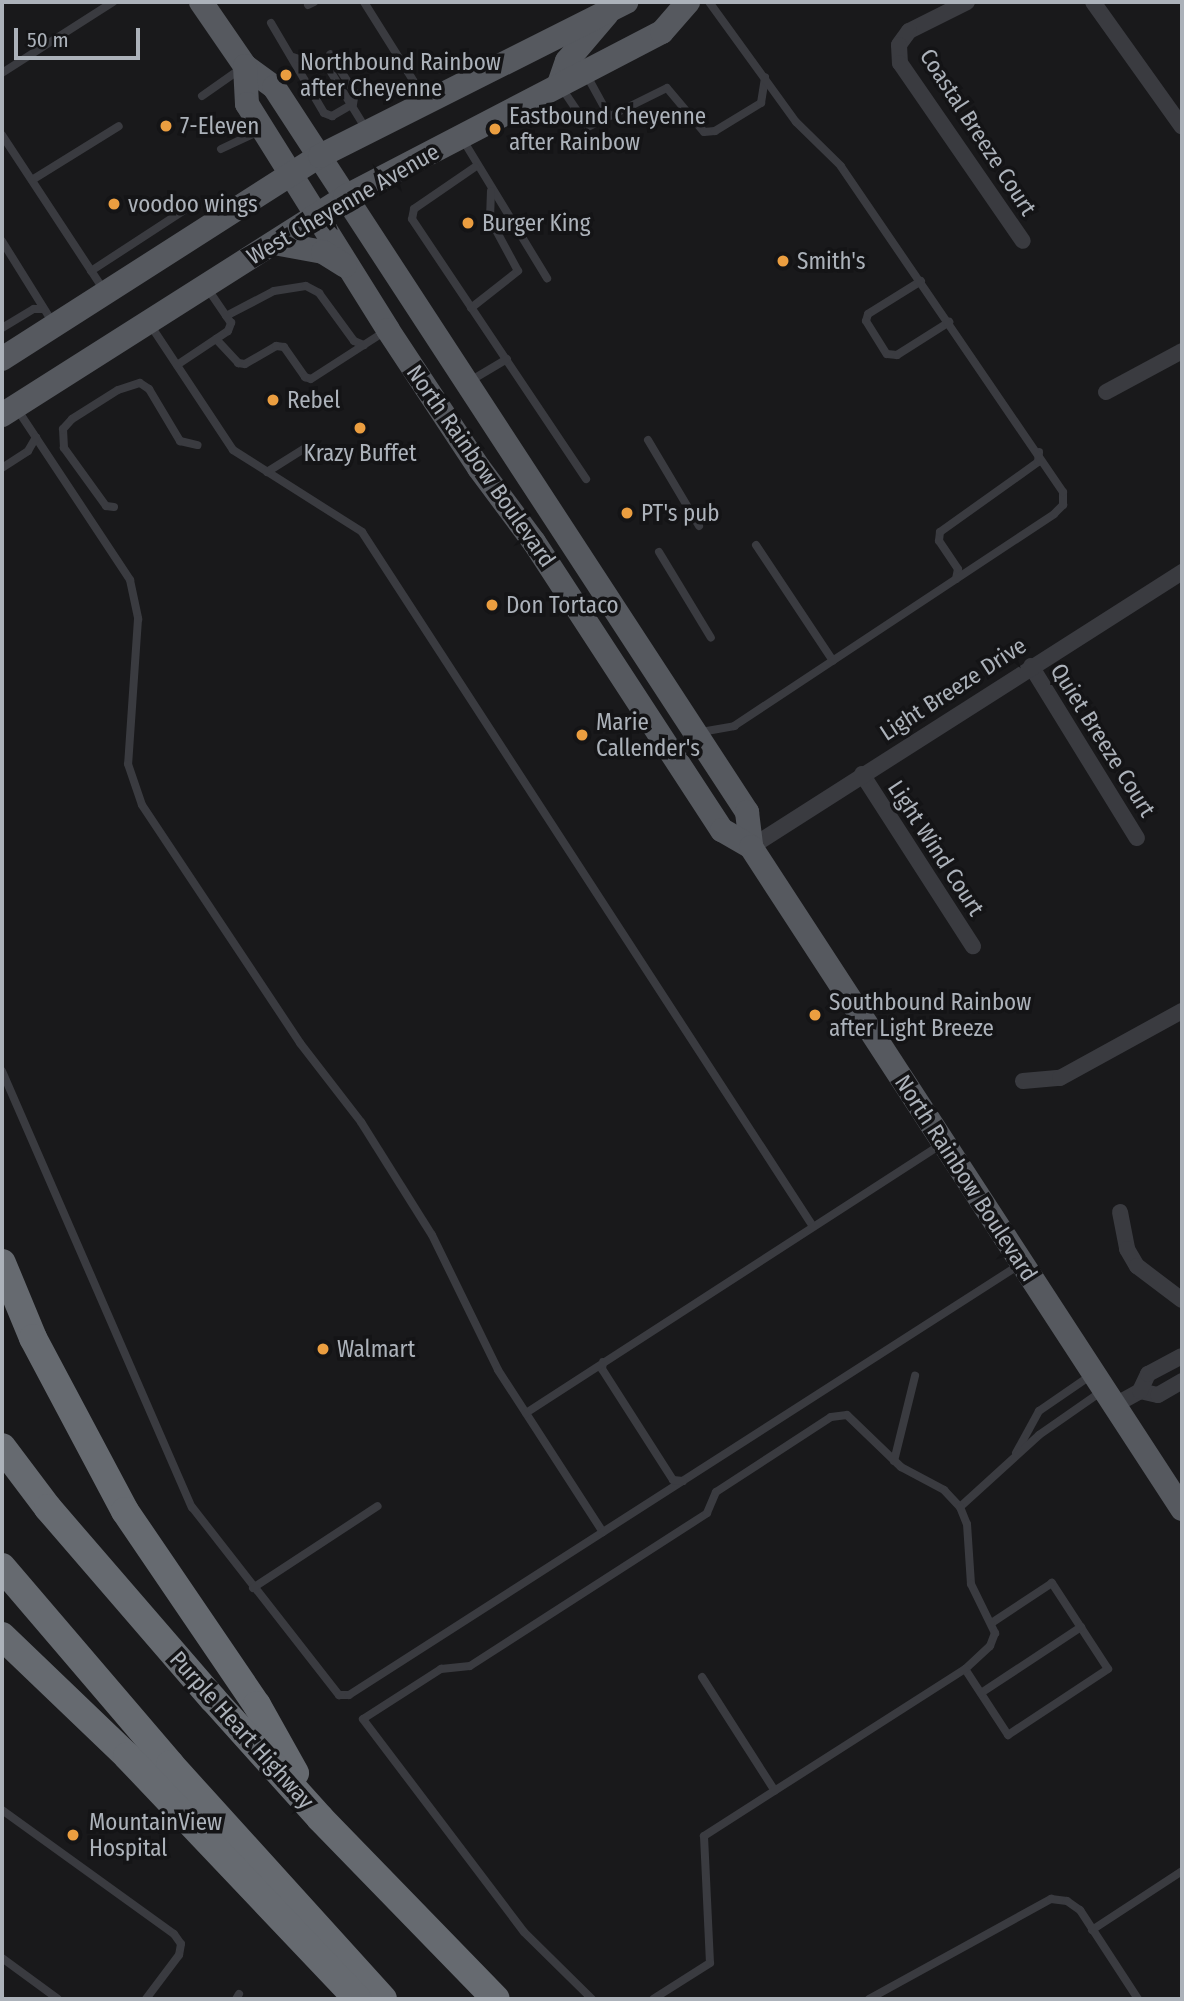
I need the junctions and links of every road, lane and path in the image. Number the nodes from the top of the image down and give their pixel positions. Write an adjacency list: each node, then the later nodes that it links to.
1 (113, 2): 14 (lane)
2 (201, 2): 12 (main road, North Rainbow Boulevard)
3 (364, 2): 18 (lane)
4 (688, 2): 13 (main road, West Cheyenne Avenue)
5 (709, 2): 15 (lane)
6 (967, 2): 37 (street, Coastal Breeze Court)
7 (1093, 2): 22 (street)
8 (618, 6): 16 (main road); 18 (main road, West Cheyenne Avenue)
9 (271, 23): 11 (lane)
10 (330, 54): 19 (lane)
11 (293, 57): 19 (lane); 19 (lane)
12 (245, 66): 17 (lane); 23 (main road, North Rainbow Boulevard); 28 (main road, North Rainbow Boulevard)
13 (584, 71): 16 (main road, West Cheyenne Avenue); 20 (lane)
14 (2, 73)
15 (765, 77): 20 (lane); 42 (lane)
16 (559, 84): 20 (lane); 26 (main road, West Cheyenne Avenue)
17 (202, 96)
18 (427, 103): 24 (main road, West Cheyenne Avenue)
19 (353, 104): 24 (lane)
20 (608, 114)
21 (119, 126): 31 (lane)
22 (1182, 127)
23 (262, 130): 27 (lane); 30 (main road, North Rainbow Boulevard)
24 (368, 132): 28 (main road, West Cheyenne Avenue)
25 (2, 135): 31 (lane)
26 (460, 135): 29 (lane); 33 (main road, West Cheyenne Avenue)
27 (221, 149)
28 (320, 156): 30 (main road, West Cheyenne Avenue); 33 (main road, North Rainbow Boulevard)
29 (475, 167): 32 (lane); 45 (lane)
30 (290, 175): 35 (main road, North Rainbow Boulevard); 44 (main road, West Cheyenne Avenue)
31 (32, 180): 40 (lane)
32 (491, 191): 41 (lane); 45 (lane)
33 (345, 197): 35 (main road, West Cheyenne Avenue); 58 (main road, North Rainbow Boulevard)
34 (183, 211): 40 (lane)
35 (315, 215): 38 (main road, West Cheyenne Avenue); 39 (main road, North Rainbow Boulevard)
36 (2, 241): 47 (lane)
37 (1023, 241)
38 (274, 243): 39 (main road); 43 (main road, West Cheyenne Avenue)
39 (347, 267): 51 (main road, North Rainbow Boulevard)
40 (91, 271): 44 (lane)
41 (547, 278)
42 (921, 281): 48 (lane); 48 (lane)
43 (206, 286): 46 (lane); 49 (main road, West Cheyenne Avenue)
44 (105, 293): 47 (main road, West Cheyenne Avenue)
45 (471, 308): 56 (lane)
46 (226, 316): 52 (lane); 53 (lane)
47 (48, 317): 50 (lane); 55 (main road, West Cheyenne Avenue)
48 (949, 322): 65 (lane)
49 (149, 323): 57 (lane); 60 (main road, West Cheyenne Avenue)
50 (2, 328)
51 (388, 330): 53 (lane); 77 (main road, North Rainbow Boulevard)
52 (216, 339): 53 (lane); 57 (lane)
53 (364, 345)
54 (1182, 351): 59 (street)
55 (2, 359)
56 (507, 359): 58 (lane); 68 (lane)
57 (177, 365): 67 (lane)
58 (466, 383): 75 (main road, North Rainbow Boulevard)
59 (1106, 392)
60 (8, 411): 61 (lane)
61 (36, 437): 66 (lane); 100 (lane)
62 (648, 440): 70 (lane)
63 (198, 445): 69 (lane)
64 (310, 445): 67 (lane)
65 (1040, 453): 74 (lane); 74 (lane)
66 (2, 468)
67 (267, 472): 90 (lane)
68 (586, 479)
69 (114, 507)
70 (699, 526)
71 (757, 545): 78 (lane)
72 (659, 552): 76 (lane)
73 (1182, 572): 79 (street, Light Breeze Drive)
74 (956, 579): 78 (lane)
75 (628, 631): 77 (main road); 80 (main road, North Rainbow Boulevard)
76 (711, 638)
77 (603, 645): 83 (main road, North Rainbow Boulevard)
78 (833, 661): 80 (lane)
79 (1031, 666): 81 (street, Light Breeze Drive); 82 (street, Quiet Breeze Court)
80 (695, 733): 83 (main road, North Rainbow Boulevard)
81 (862, 774): 83 (street, Light Breeze Drive); 84 (street, Light Wind Court)
82 (1136, 838)
83 (751, 847): 88 (main road, North Rainbow Boulevard)
84 (973, 946)
85 (1182, 1011): 87 (street)
86 (2, 1071): 110 (lane)
87 (1023, 1081)
88 (944, 1143): 90 (lane); 92 (main road, North Rainbow Boulevard)
89 (1120, 1212): 93 (street)
90 (812, 1225): 95 (lane)
91 (2, 1263): 119 (highway)
92 (1022, 1263): 98 (main road, North Rainbow Boulevard); 104 (lane)
93 (1182, 1300)
94 (1182, 1356): 99 (street)
95 (603, 1362): 100 (lane); 104 (lane)
96 (915, 1376): 103 (lane)
97 (1182, 1381): 99 (street)
98 (1104, 1389): 99 (street); 102 (lane); 102 (lane); 107 (main road, North Rainbow Boulevard)
99 (1140, 1391)
100 (526, 1413): 108 (lane)
101 (2, 1447): 119 (highway, Purple Heart Highway)
102 (1015, 1455): 106 (lane)
103 (894, 1461): 106 (lane); 128 (lane)
104 (682, 1481): 108 (lane)
105 (378, 1506): 110 (lane)
106 (960, 1507): 111 (lane)
107 (1182, 1509)
108 (603, 1532): 110 (lane)
109 (2, 1567): 126 (highway)
110 (253, 1588)
111 (993, 1622): 112 (lane); 114 (lane)
112 (1081, 1627): 116 (lane); 116 (lane)
113 (2, 1636): 125 (highway)
114 (965, 1669): 116 (lane); 117 (lane)
115 (702, 1677): 117 (lane)
116 (981, 1693)
117 (775, 1791): 129 (lane)
118 (2, 1810): 124 (lane)
119 (320, 1818): 127 (highway, Purple Heart Highway)
120 (1182, 1871): 121 (lane)
121 (1092, 1930): 130 (lane); 131 (lane)
122 (2, 1958): 123 (lane)
123 (58, 1999)
124 (146, 1999)
125 (358, 1999)
126 (383, 1999)
127 (496, 1999)
128 (592, 1999)
129 (653, 1999)
130 (869, 1999)
131 (1138, 1999)

